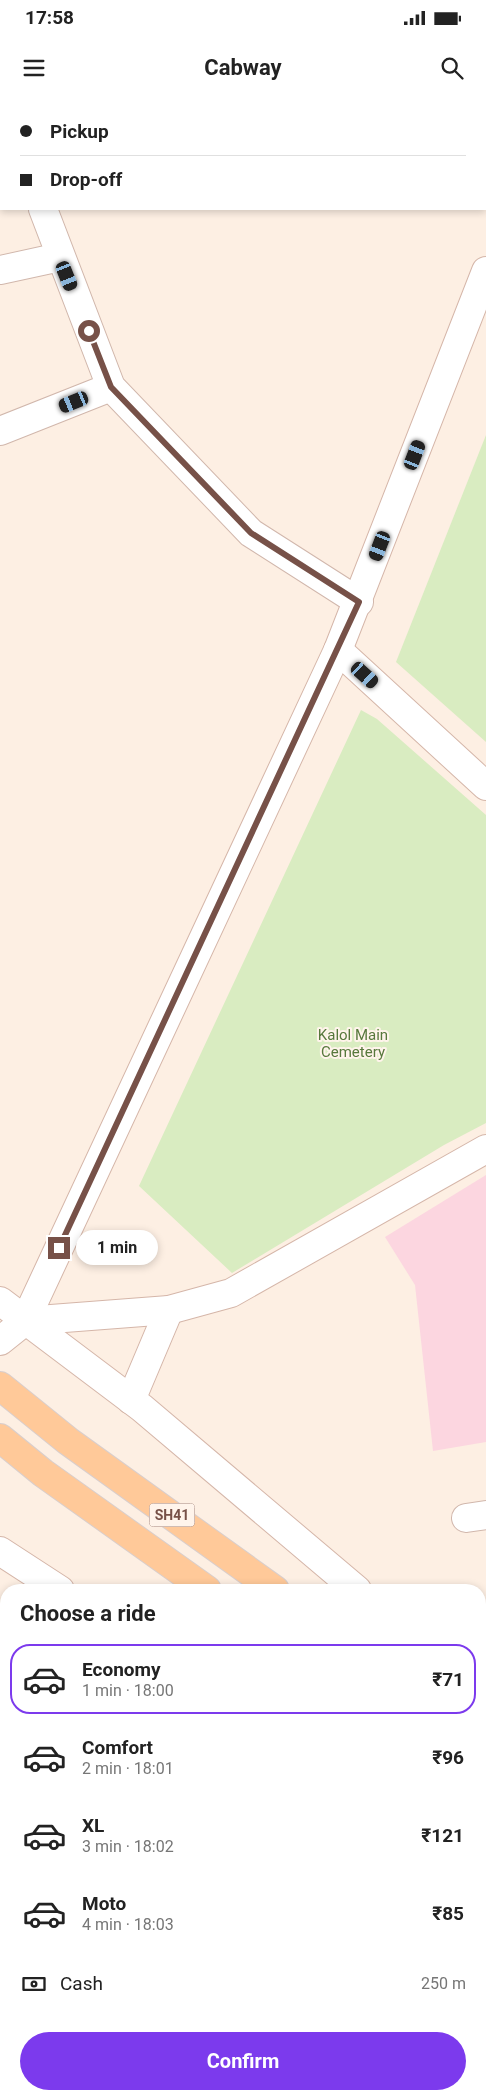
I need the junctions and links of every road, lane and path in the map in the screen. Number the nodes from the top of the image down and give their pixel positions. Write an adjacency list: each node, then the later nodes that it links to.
1 (43, 210): 2 (street)
2 (60, 257): 3 (street); 5 (street)
3 (0, 270)
4 (486, 271): 7 (street)
5 (111, 387): 6 (street); 7 (street)
6 (0, 431)
7 (359, 602): 8 (street)
8 (338, 650): 9 (street); 13 (street)
9 (486, 786)
10 (486, 1149): 12 (street)
11 (0, 1301): 13 (street)
12 (169, 1310): 13 (street); 16 (street)
13 (25, 1320): 14 (street); 16 (street)
14 (0, 1341)
15 (0, 1386): 21 (main road, SH41)
16 (131, 1400): 22 (street)
17 (0, 1438): 20 (main road, SH41)
18 (0, 1551): 19 (street)
19 (51, 1584)
20 (199, 1584)
21 (267, 1584)
22 (351, 1584)

